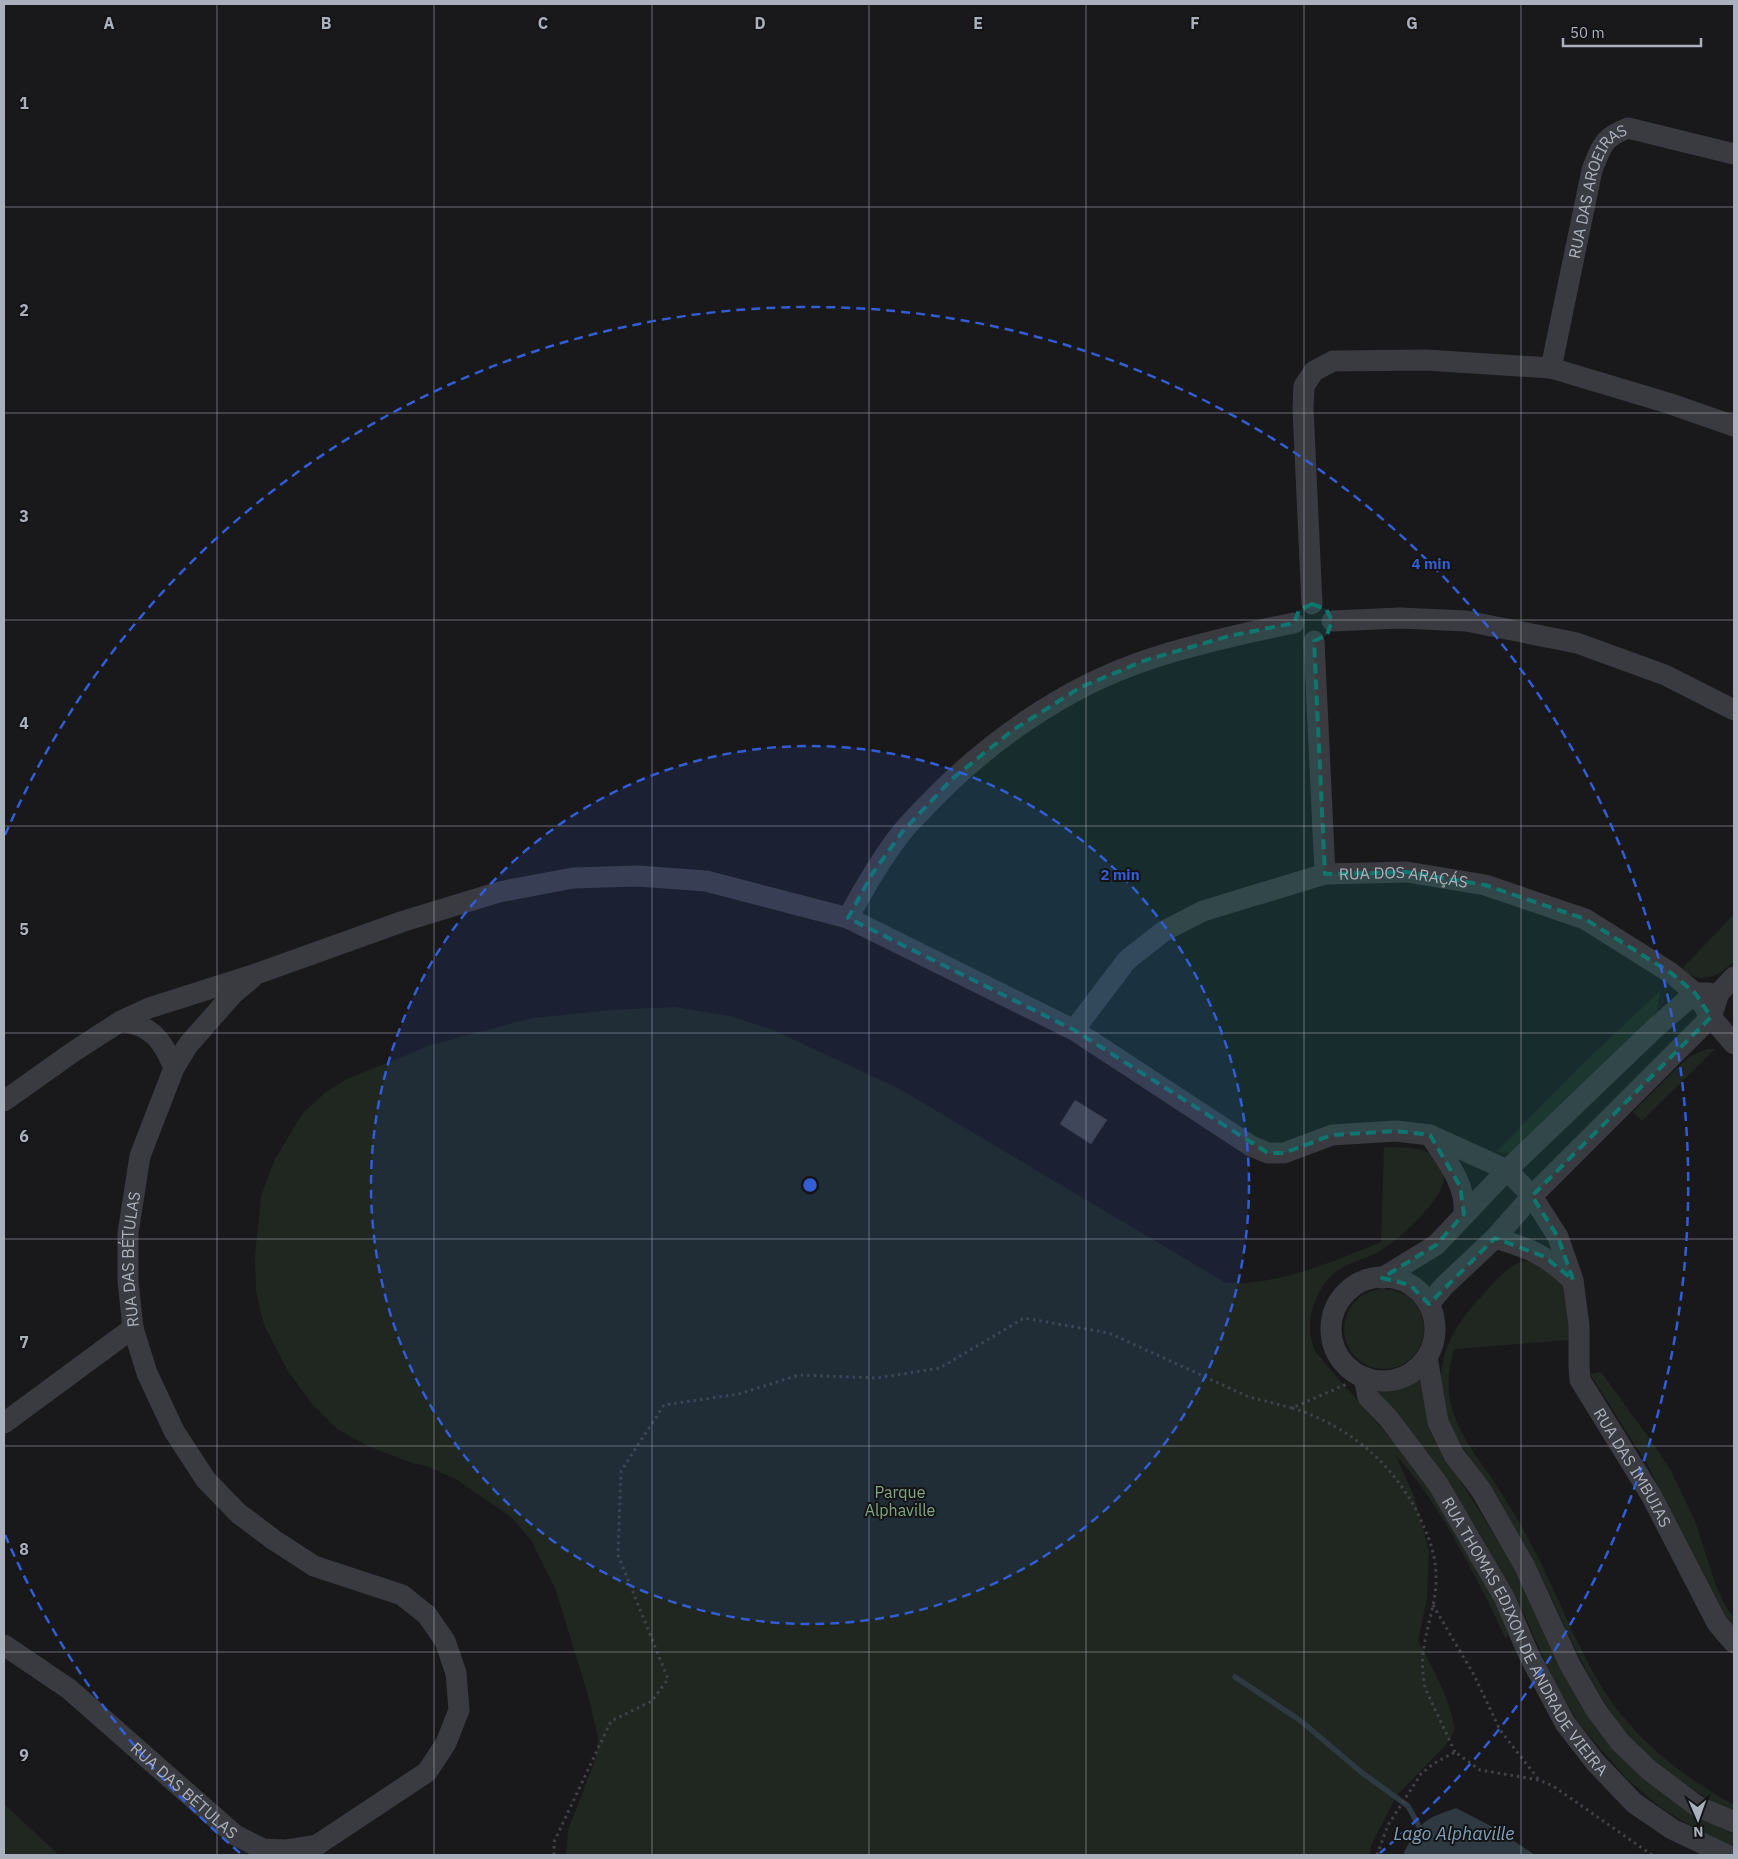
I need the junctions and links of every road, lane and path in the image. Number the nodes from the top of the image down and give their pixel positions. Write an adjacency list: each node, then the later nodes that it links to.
1 (1734, 154): 2 (street, RUA DAS AROEIRAS)
2 (1551, 368): 3 (street); 4 (street)
3 (1734, 426)
4 (1312, 604): 5 (street); 6 (street)
5 (1332, 621): 7 (street); 8 (street)
6 (1294, 624): 7 (street); 10 (street)
7 (1314, 641): 9 (street)
8 (1734, 710)
9 (1325, 874): 13 (street, RUA DOS ARAÇÁS); 17 (street, RUA DOS ARAÇÁS)
10 (848, 918): 11 (street); 17 (street)
11 (256, 974): 16 (street); 19 (street, RUA DAS BÉTULAS)
12 (1734, 977): 14 (street)
13 (1694, 993): 14 (street); 15 (street, RUA DOS ARAÇÁS); 22 (street)
14 (1719, 993): 15 (street)
15 (1711, 1017): 18 (street, RUA DOS ARAÇÁS); 23 (street)
16 (121, 1021): 19 (street); 20 (street)
17 (1074, 1030): 21 (street)
18 (1734, 1044)
19 (174, 1068): 29 (street, RUA DAS BÉTULAS)
20 (4, 1101)
21 (1430, 1135): 22 (street); 24 (street)
22 (1507, 1170): 23 (street, RUA DAS IMBUIAS); 24 (street)
23 (1532, 1196): 25 (street); 27 (street, RUA DAS IMBUIAS)
24 (1464, 1214): 26 (street)
25 (1495, 1238): 27 (street); 28 (street)
26 (1382, 1278): 28 (street); 31 (street)
27 (1573, 1280): 35 (street, RUA DAS IMBUIAS)
28 (1429, 1304): 30 (street)
29 (133, 1328): 33 (street); 36 (street, RUA DAS BÉTULAS)
30 (1427, 1357): 31 (street); 39 (street, RUA THOMAS EDIXON DE ANDRADE VIEIRA)
31 (1364, 1377): 32 (path); 43 (street, RUA THOMAS EDIXON DE ANDRADE VIEIRA)
32 (1292, 1408): 34 (path); 40 (path)
33 (4, 1424)
34 (1433, 1605): 37 (path); 38 (path)
35 (1734, 1643)
36 (4, 1645)
37 (1455, 1752): 38 (path); 41 (path)
38 (1539, 1780): 42 (path)
39 (1734, 1822)
40 (554, 1855)
41 (1377, 1855)
42 (1652, 1855)
43 (1727, 1855)

